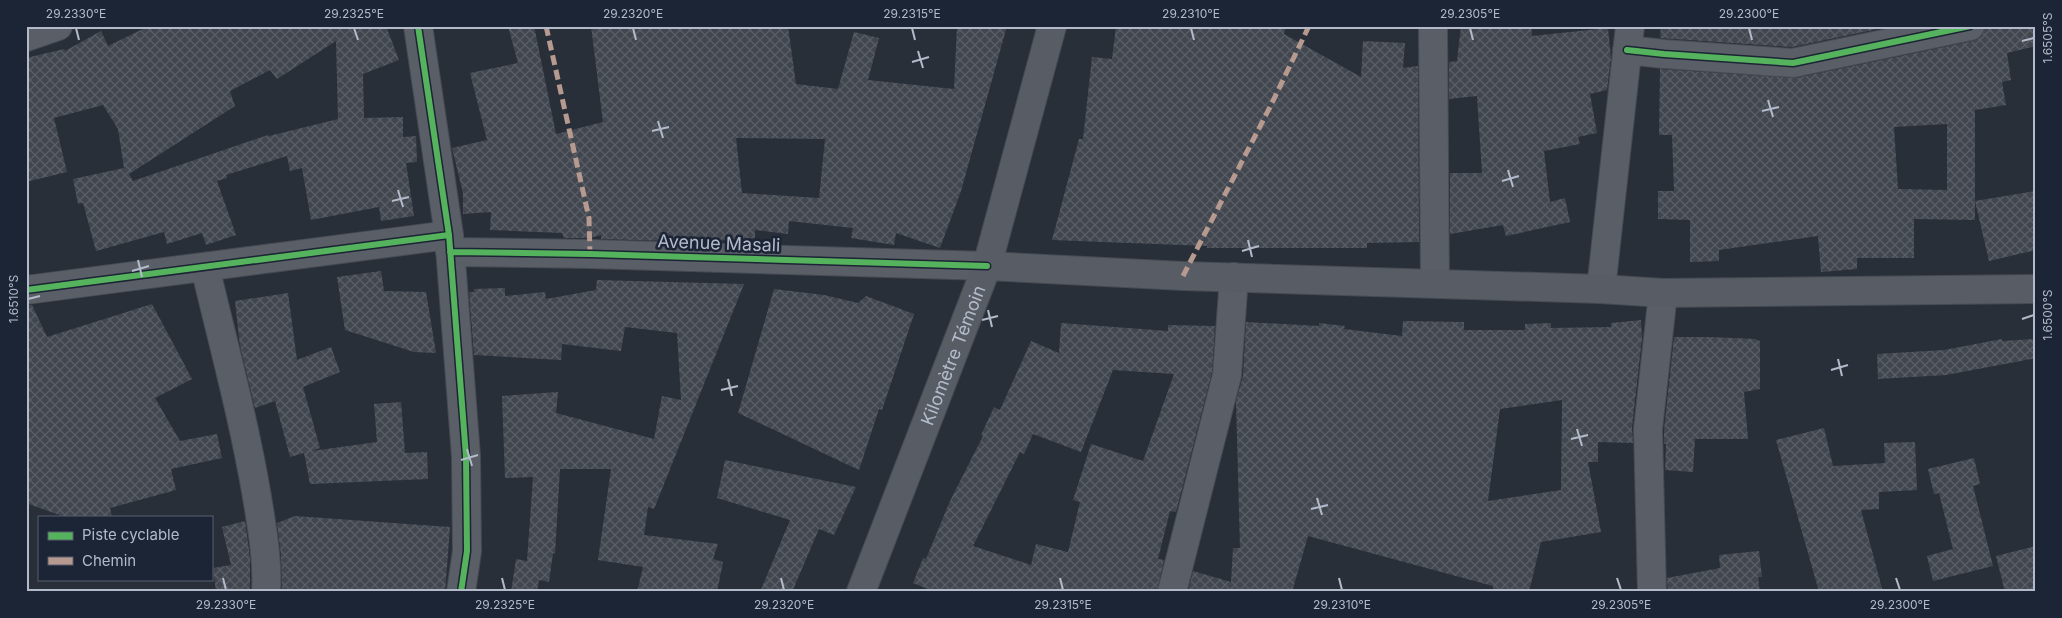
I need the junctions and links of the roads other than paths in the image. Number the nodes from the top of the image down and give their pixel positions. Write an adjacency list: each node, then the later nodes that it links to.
1 (58, 26): 6 (street)
2 (418, 26): 8 (street)
3 (1052, 26): 9 (main road, Kilomètre Témoin)
4 (1433, 26): 12 (street)
5 (1970, 26): 7 (street)
6 (26, 37)
7 (1629, 38): 13 (street)
8 (449, 243): 9 (street, Avenue Masali); 10 (street, Avenue Masali); 18 (street)
9 (987, 266): 11 (main road); 19 (main road, Kilomètre Témoin)
10 (205, 267): 15 (street, Avenue Masali); 17 (street)
11 (1234, 277): 12 (main road); 20 (street)
12 (1435, 283): 13 (main road)
13 (1601, 289): 16 (main road)
14 (2036, 289): 16 (main road)
15 (26, 290)
16 (1663, 293): 21 (street)
17 (266, 592)
18 (461, 592)
19 (861, 592)
20 (1172, 592)
21 (1652, 592)

